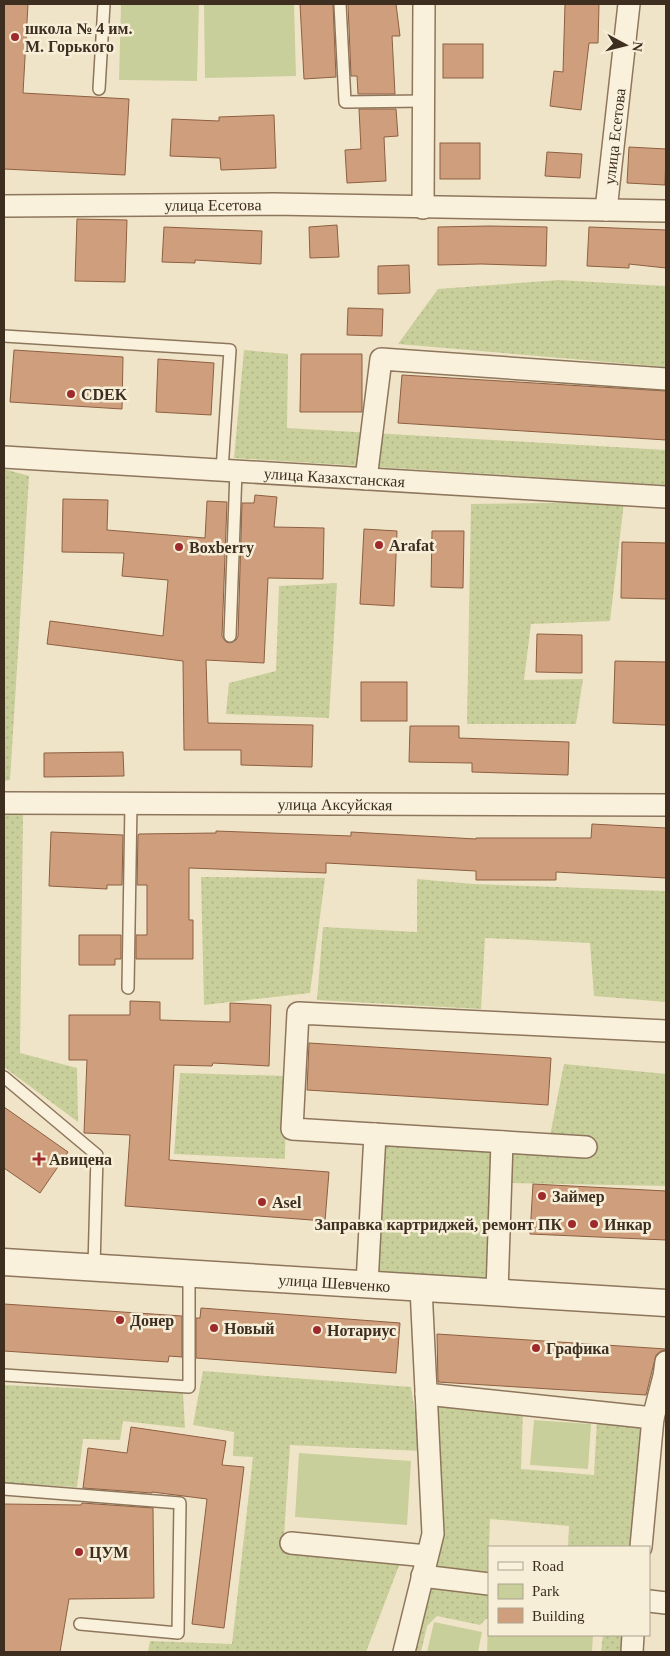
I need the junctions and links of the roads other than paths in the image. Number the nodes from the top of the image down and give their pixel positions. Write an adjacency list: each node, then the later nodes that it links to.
1 (104, 4): 5 (lane)
2 (340, 4): 6 (lane)
3 (424, 4): 6 (street)
4 (631, 4): 9 (street, улица Есетова)
5 (99, 89)
6 (424, 101): 8 (street)
7 (4, 206): 8 (street, улица Есетова)
8 (423, 208): 9 (street, улица Есетова)
9 (606, 210): 10 (street, улица Есетова)
10 (666, 211)
11 (4, 336): 14 (lane)
12 (666, 379): 15 (street)
13 (4, 457): 14 (street, улица Казахстанская)
14 (229, 470): 15 (street, улица Казахстанская); 17 (lane)
15 (366, 479): 16 (street, улица Казахстанская)
16 (666, 498)
17 (230, 636)
18 (4, 803): 19 (street, улица Аксуйская)
19 (131, 803): 20 (street, улица Аксуйская); 21 (lane)
20 (666, 805)
21 (128, 988)
22 (666, 1032): 24 (street)
23 (4, 1078): 28 (lane)
24 (375, 1134): 25 (street); 30 (street)
25 (502, 1142): 26 (street); 32 (street)
26 (586, 1147)
27 (4, 1262): 28 (street, улица Шевченко)
28 (94, 1267): 29 (street, улица Шевченко)
29 (189, 1273): 30 (street, улица Шевченко); 35 (lane)
30 (367, 1284): 31 (street, улица Шевченко)
31 (421, 1288): 32 (street, улица Шевченко); 36 (street)
32 (497, 1292): 33 (street, улица Шевченко)
33 (666, 1303)
34 (666, 1362): 37 (street)
35 (4, 1375)
36 (426, 1394): 37 (street); 41 (street)
37 (653, 1418): 40 (street)
38 (4, 1489): 45 (lane)
39 (291, 1543): 41 (street)
40 (642, 1546)
41 (425, 1566): 42 (street); 47 (street)
42 (488, 1584)
43 (650, 1601): 44 (street)
44 (666, 1603)
45 (80, 1624)
46 (633, 1636): 48 (street)
47 (404, 1652)
48 (632, 1652)

